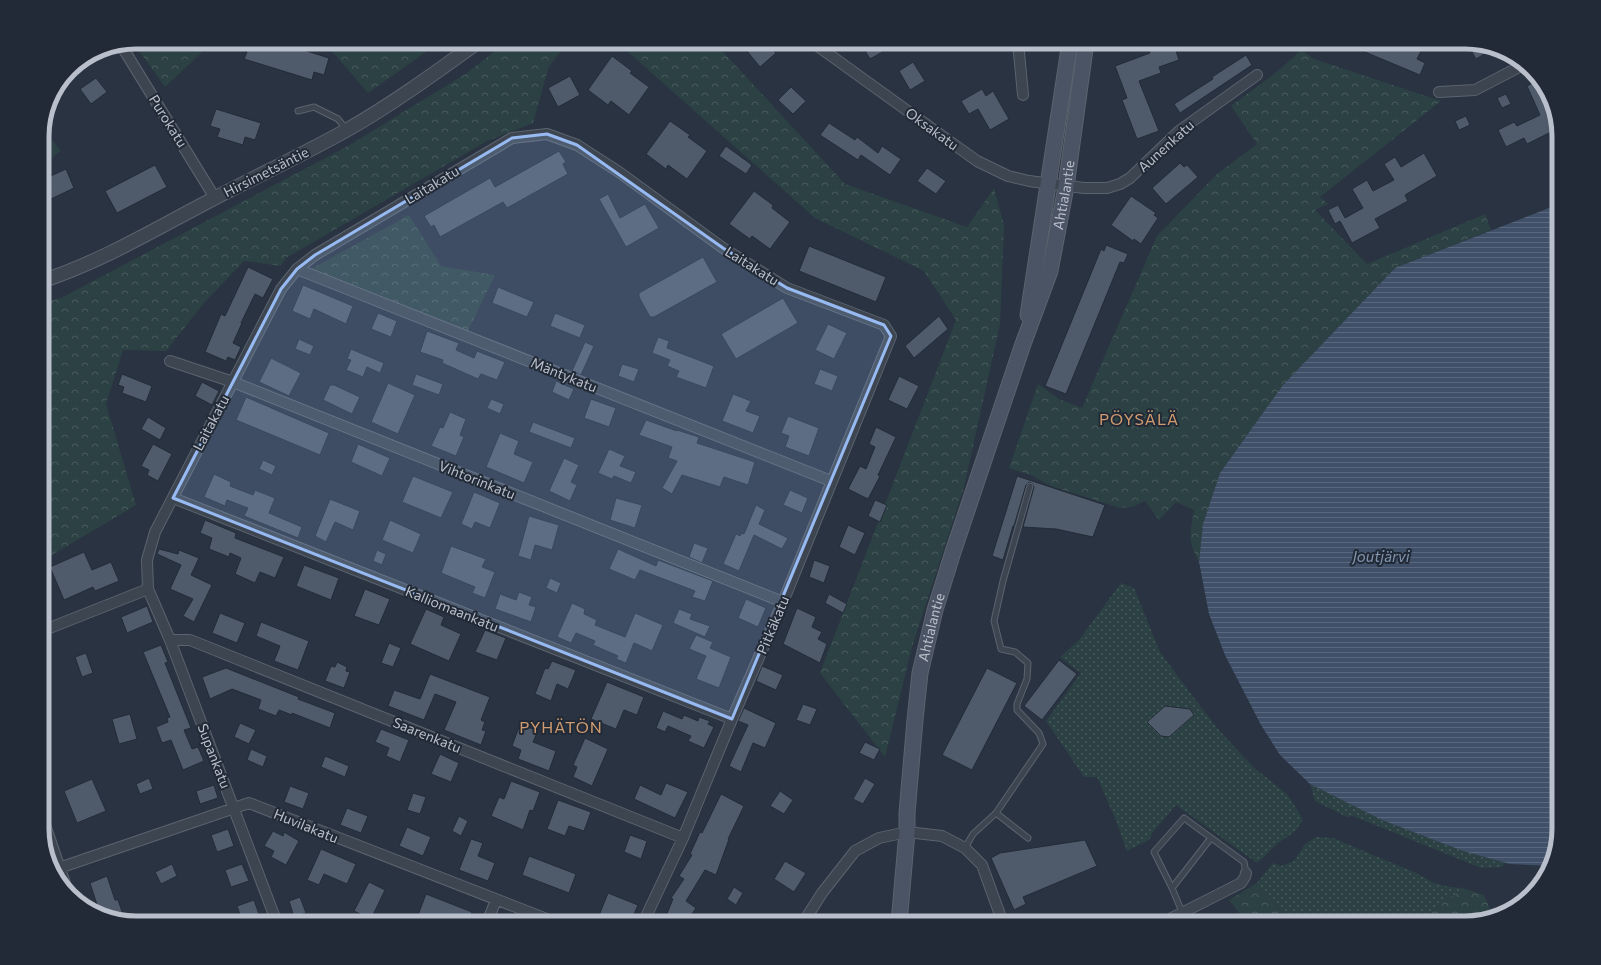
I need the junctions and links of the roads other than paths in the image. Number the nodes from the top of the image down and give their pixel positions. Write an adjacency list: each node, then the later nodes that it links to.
1 (468, 49): 12 (street, Hirsimetsäntie)
2 (822, 49): 13 (street, Oksakatu)
3 (1019, 49): 10 (street)
4 (1069, 49): 13 (main road, Ahtialantie)
5 (1085, 49): 14 (main road, Ahtialantie)
6 (124, 50): 15 (street, Purokatu)
7 (1518, 67): 9 (street)
8 (1257, 75): 14 (street, Aunenkatu)
9 (1439, 92)
10 (1023, 95)
11 (298, 111): 12 (lane)
12 (346, 130): 15 (street, Hirsimetsäntie)
13 (1048, 184): 14 (street, Oksakatu); 19 (main road, Ahtialantie)
14 (1066, 187): 19 (main road, Ahtialantie)
15 (215, 198): 17 (street, Hirsimetsäntie)
16 (297, 269): 18 (street, Laitakatu); 21 (street, Laitakatu); 22 (street, Mäntykatu)
17 (49, 279)
18 (884, 325): 22 (street, Pitkäkatu)
19 (1023, 344): 32 (main road, Ahtialantie)
20 (170, 361): 21 (street, Vihtorinkatu)
21 (233, 382): 24 (street, Laitakatu); 26 (street, Vihtorinkatu)
22 (831, 481): 26 (street, Pitkäkatu)
23 (1030, 486): 31 (lane)
24 (173, 498): 25 (street, Laitakatu); 29 (street, Kalliomaankatu)
25 (148, 589): 27 (street); 28 (street, Supankatu)
26 (783, 602): 29 (street, Pitkäkatu)
27 (49, 628)
28 (170, 640): 30 (street, Supankatu); 33 (street, Saarenkatu)
29 (732, 719): 33 (street, Pitkäkatu)
30 (234, 808): 37 (street, Huvilakatu); 40 (street, Huvilakatu); 42 (street, Supankatu)
31 (996, 812): 34 (lane); 36 (lane)
32 (907, 832): 36 (street); 46 (street); 47 (main road, Ahtialantie)
33 (683, 838): 45 (street, Pitkäkatu)
34 (1028, 838)
35 (1211, 838): 38 (lane); 39 (lane); 39 (lane)
36 (965, 848): 48 (street)
37 (59, 869)
38 (1246, 873): 41 (street)
39 (1172, 888): 41 (lane)
40 (496, 900): 43 (street); 44 (street, Huvilakatu)
41 (1182, 912): 49 (street)
42 (274, 916)
43 (490, 916)
44 (538, 916)
45 (646, 916)
46 (807, 916)
47 (900, 916)
48 (1000, 916)
49 (1175, 916)

